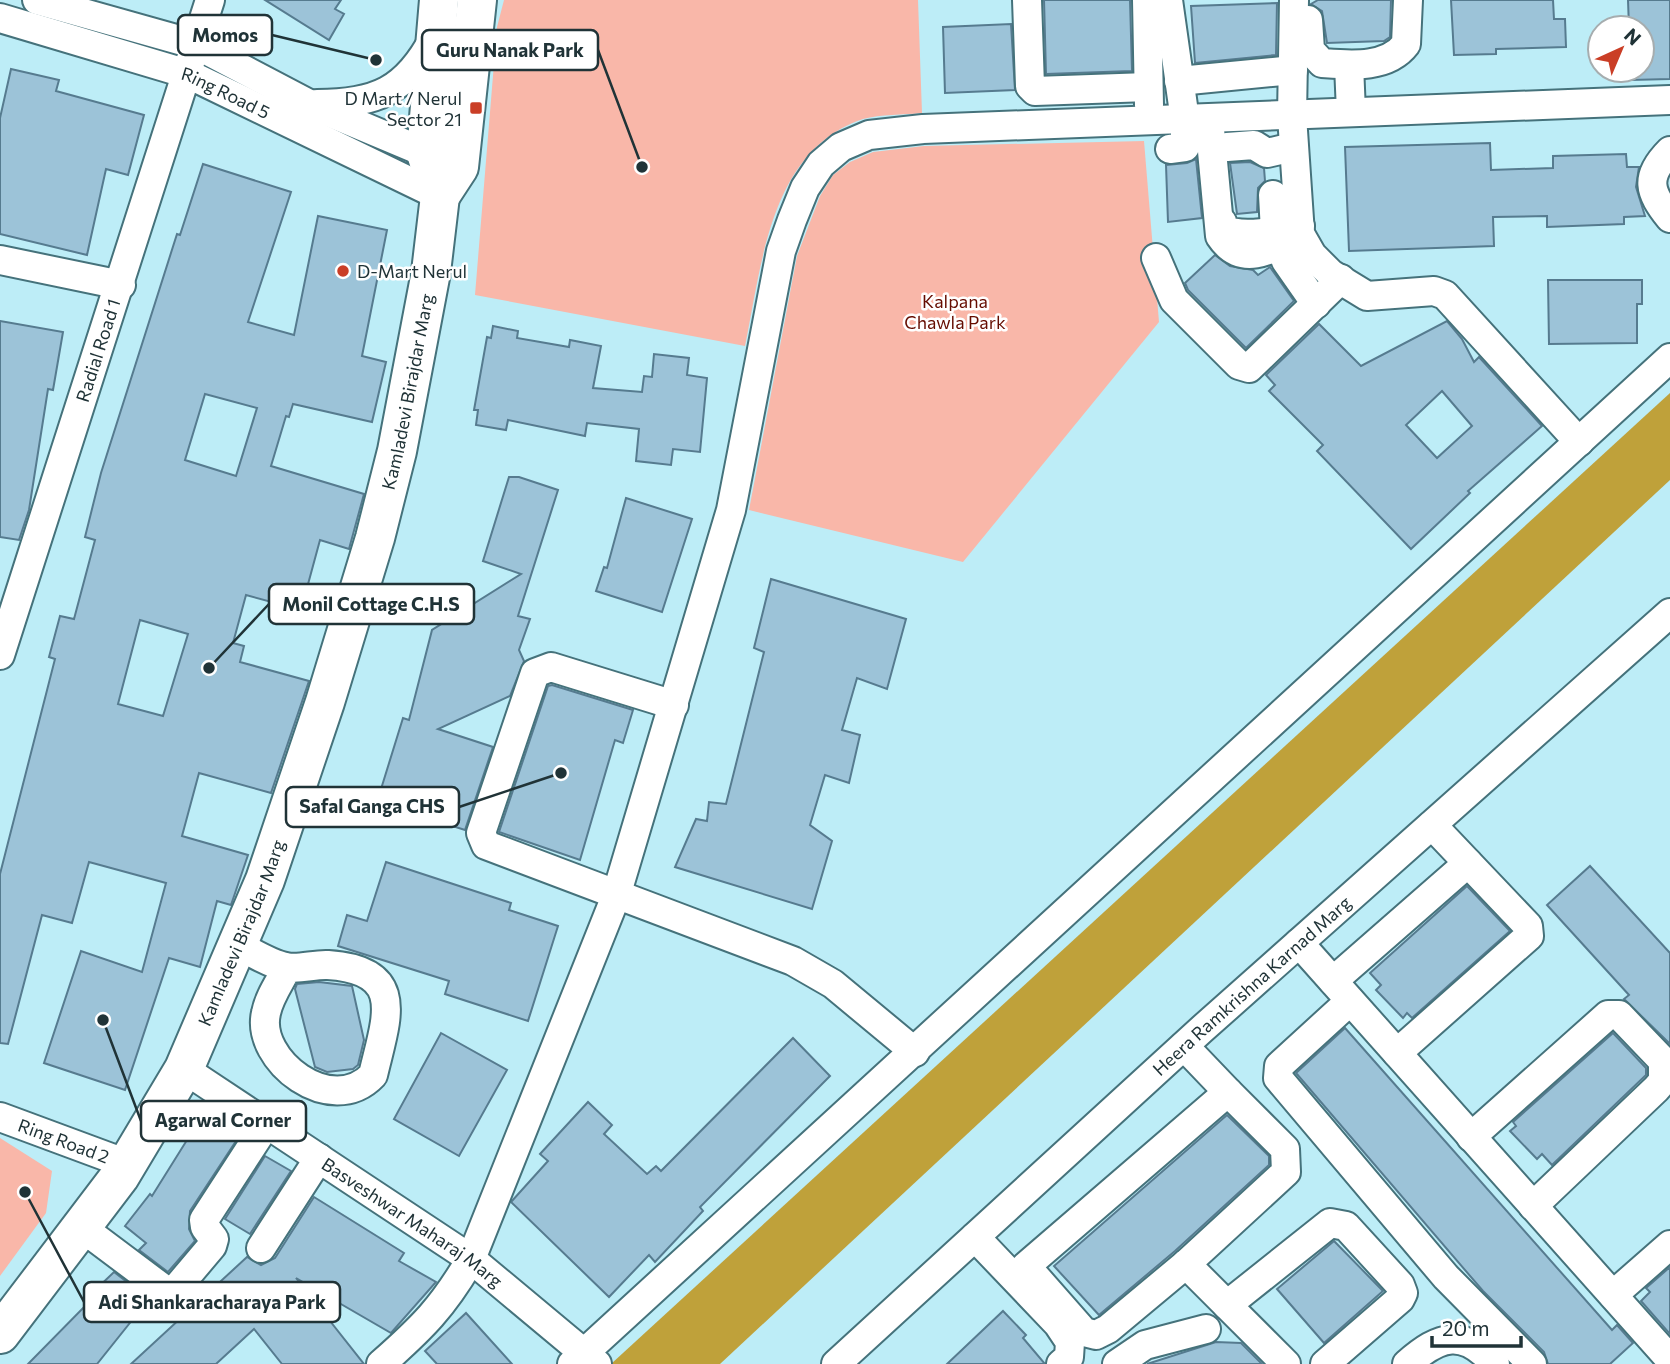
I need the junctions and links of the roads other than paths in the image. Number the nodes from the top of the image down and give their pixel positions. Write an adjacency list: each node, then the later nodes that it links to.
1 (37, 0): 12 (street, Ring Road 5)
2 (210, 0): 12 (street, Radial Road 1)
3 (477, 0): 28 (street, Kamladevi Birajdar Marg)
4 (1027, 0): 17 (street)
5 (1147, 0): 17 (street)
6 (1168, 0): 16 (street)
7 (1294, 0): 14 (street)
8 (1306, 0): 13 (street)
9 (1408, 0): 13 (street)
10 (437, 17): 19 (street); 28 (street, Kamladevi Birajdar Marg)
11 (0, 18): 15 (street, Ring Road 5)
12 (197, 45): 15 (street, Radial Road 1); 19 (street, Ring Road 5)
13 (1349, 65): 20 (street)
14 (1293, 70): 16 (street); 21 (street)
15 (188, 74): 28 (street, Ring Road 5); 36 (street, Radial Road 1)
16 (1179, 81): 22 (street)
17 (1148, 87): 23 (street)
18 (1670, 100): 20 (street)
19 (307, 103): 28 (street, Ring Road 5)
20 (1351, 112): 21 (street)
21 (1292, 116): 22 (street); 25 (street)
22 (1197, 119): 23 (street); 26 (street); 32 (street)
23 (1149, 121): 42 (street)
24 (1227, 147): 25 (street)
25 (1293, 147): 32 (street)
26 (1171, 149)
27 (1670, 151): 30 (street)
28 (442, 172): 47 (street, Kamladevi Birajdar Marg)
29 (1273, 195): 32 (street)
30 (1670, 218)
31 (1222, 222): 32 (street)
32 (1289, 234): 35 (street); 37 (street)
33 (1156, 258): 37 (street)
34 (0, 260): 36 (street)
35 (1341, 279): 37 (street); 39 (street)
36 (121, 285): 41 (street, Radial Road 1)
37 (1316, 304)
38 (1670, 358): 39 (street)
39 (1579, 442): 51 (street)
40 (1670, 613): 43 (street, Heera Ramkrishna Karnad Marg)
41 (0, 655)
42 (674, 705): 45 (street); 45 (street)
43 (1432, 825): 44 (street); 46 (street, Heera Ramkrishna Karnad Marg)
44 (1468, 863): 49 (street); 52 (street)
45 (616, 896): 51 (street); 66 (street)
46 (1299, 943): 49 (street); 50 (street, Heera Ramkrishna Karnad Marg)
47 (237, 945): 48 (street); 53 (street, Kamladevi Birajdar Marg)
48 (288, 968): 48 (street)
49 (1342, 991): 52 (street); 83 (street)
50 (1184, 1046): 54 (street); 63 (street, Heera Ramkrishna Karnad Marg)
51 (915, 1052): 74 (street)
52 (1397, 1053): 57 (street)
53 (184, 1069): 56 (street, Basveshwar Maharaj Marg); 59 (street, Kamladevi Birajdar Marg)
54 (1228, 1092): 67 (street); 68 (street)
55 (0, 1117): 59 (street, Ring Road 2)
56 (270, 1126): 58 (street, Basveshwar Maharaj Marg); 61 (street); 62 (street)
57 (1471, 1137): 60 (street); 60 (street)
58 (319, 1158): 65 (street); 66 (street, Basveshwar Maharaj Marg)
59 (127, 1164): 62 (street, Kamladevi Birajdar Marg)
60 (1533, 1206): 69 (street)
61 (214, 1219)
62 (81, 1227): 72 (street, Kamladevi Birajdar Marg)
63 (983, 1230): 68 (street); 76 (street, Heera Ramkrishna Karnad Marg); 77 (street)
64 (1670, 1245): 69 (street)
65 (261, 1248)
66 (471, 1259): 74 (street, Basveshwar Maharaj Marg); 75 (street)
67 (1186, 1264): 68 (street); 70 (street)
68 (1026, 1266)
69 (1613, 1295): 73 (street)
70 (1227, 1305): 79 (street); 80 (street)
71 (1206, 1329): 78 (street)
72 (0, 1334)
73 (1665, 1358)
74 (585, 1360)
75 (381, 1364)
76 (836, 1364)
77 (1061, 1364)
78 (1117, 1364)
79 (1286, 1364)
80 (1325, 1364)
81 (1407, 1364): 82 (street)
82 (1495, 1364)
83 (1532, 1364)

